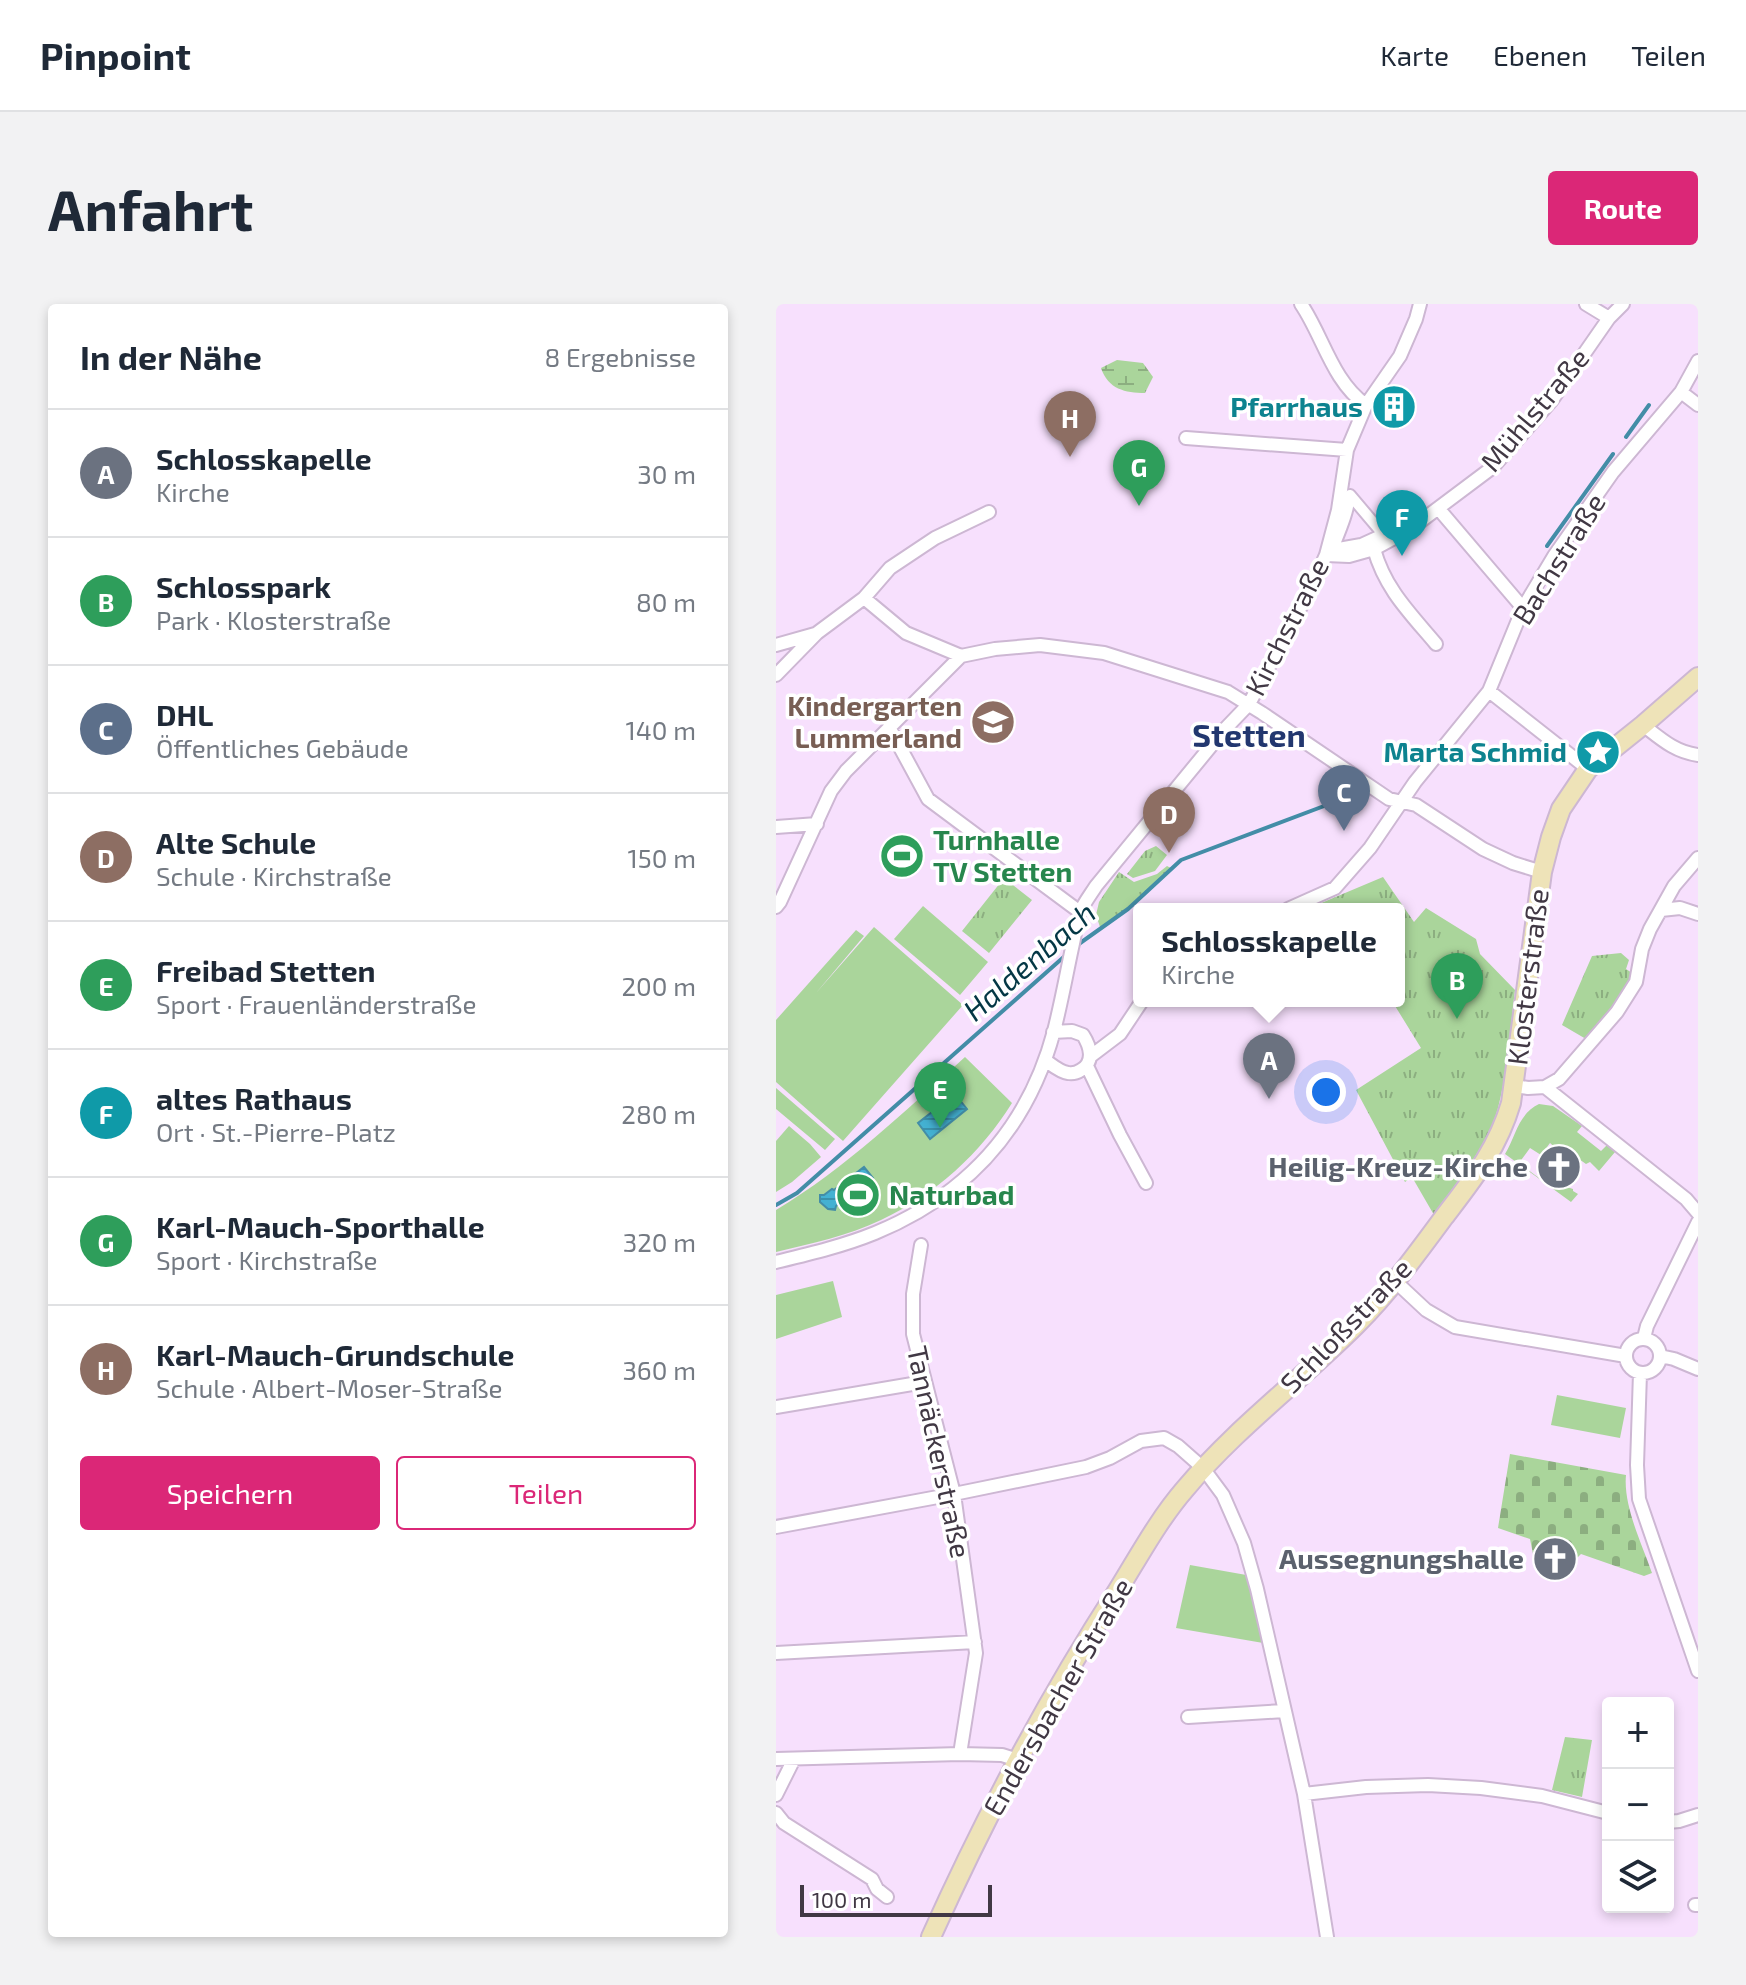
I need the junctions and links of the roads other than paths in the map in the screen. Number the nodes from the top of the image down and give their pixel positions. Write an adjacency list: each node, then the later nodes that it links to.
1 (1301, 304): 8 (street)
2 (1420, 304): 8 (street, Kirchstraße)
3 (1586, 304): 5 (street)
4 (1623, 304): 5 (street, Mühlstraße)
5 (1609, 318): 13 (street, Mühlstraße)
6 (1698, 361): 7 (street, Bachstraße)
7 (1681, 392): 9 (street); 18 (street, Bachstraße)
8 (1366, 405): 11 (street, Kirchstraße)
9 (1698, 405)
10 (1186, 438): 11 (street)
11 (1347, 450): 16 (street, Kirchstraße)
12 (1350, 495): 12 (street)
13 (1441, 511): 15 (street, Mühlstraße); 18 (street)
14 (989, 512): 17 (street)
15 (1374, 549): 16 (street, Mühlstraße); 20 (street)
16 (1326, 555): 26 (street, Kirchstraße)
17 (864, 598): 19 (street); 22 (street)
18 (1523, 608): 25 (street, Bachstraße)
19 (817, 633): 21 (street); 23 (street)
20 (1436, 644)
21 (776, 645)
22 (961, 656): 26 (street, Klosterstraße); 28 (street)
23 (776, 675)
24 (1698, 677): 27 (main road)
25 (1489, 691): 30 (street); 31 (street, Bachstraße)
26 (1249, 704): 31 (street, Klosterstraße); 39 (street, Kirchstraße)
27 (1643, 725): 29 (street); 30 (main road)
28 (889, 727): 32 (street); 39 (street)
29 (1698, 755)
30 (1588, 769): 35 (main road)
31 (1401, 801): 35 (street, Klosterstraße); 36 (street, Bachstraße)
32 (817, 824): 33 (street); 37 (street)
33 (776, 827)
34 (1698, 858): 38 (street)
35 (1542, 872): 45 (main road, Klosterstraße)
36 (1301, 903)
37 (776, 907)
38 (1661, 910): 40 (street); 46 (street)
39 (1080, 912): 42 (street, Kirchstraße)
40 (1698, 914)
41 (1138, 1007): 44 (street)
42 (1053, 1032): 43 (street); 44 (street)
43 (1045, 1060): 44 (street); 51 (street)
44 (1089, 1061): 47 (street)
45 (1514, 1086): 46 (street); 52 (main road, Schloßstraße)
46 (1545, 1087): 48 (street)
47 (1146, 1183)
48 (1698, 1213)
49 (1698, 1222): 53 (street)
50 (921, 1245): 58 (street, Tannäckerstraße)
51 (776, 1262)
52 (1396, 1282): 54 (street); 60 (main road, Schloßstraße)
53 (1644, 1338): 54 (street); 55 (street)
54 (1626, 1356): 57 (street)
55 (1660, 1356): 56 (street); 57 (street)
56 (1698, 1369)
57 (1640, 1373): 65 (street)
58 (924, 1382): 59 (street); 61 (street, Tannäckerstraße)
59 (776, 1407)
60 (1203, 1468): 61 (street); 66 (street); 71 (main road, Endersbacher Straße)
61 (954, 1494): 62 (street); 63 (street, Tannäckerstraße)
62 (776, 1527)
63 (975, 1642): 64 (street); 68 (street, Tannäckerstraße)
64 (776, 1653)
65 (1697, 1667)
66 (1284, 1711): 67 (street); 72 (street)
67 (1188, 1717)
68 (960, 1754): 70 (street); 71 (street)
69 (776, 1759): 70 (street)
70 (794, 1759): 73 (street)
71 (1018, 1760): 79 (main road, Endersbacher Straße)
72 (1304, 1794): 74 (street); 80 (street)
73 (776, 1795)
74 (1602, 1811)
75 (776, 1813): 78 (street)
76 (1698, 1815): 77 (street)
77 (1674, 1821)
78 (887, 1897)
79 (931, 1937)
80 (1327, 1937)

